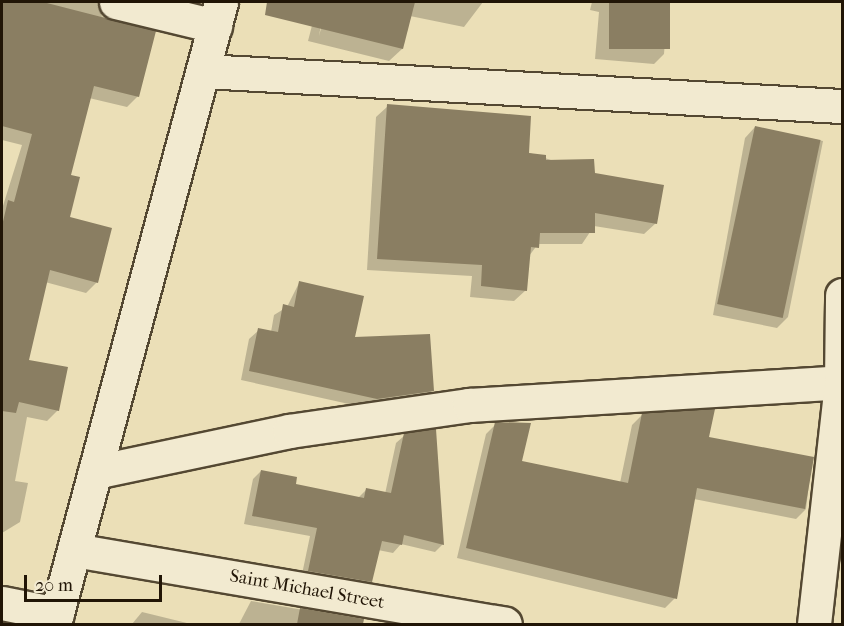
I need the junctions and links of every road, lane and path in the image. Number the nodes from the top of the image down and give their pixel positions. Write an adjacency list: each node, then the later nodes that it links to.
1 (116, 2): 2 (street)
2 (218, 14): 3 (street)
3 (203, 71): 4 (street); 7 (street)
4 (843, 106)
5 (843, 296): 6 (street)
6 (841, 382): 7 (street); 12 (street)
7 (95, 472): 8 (street)
8 (74, 550): 10 (street); 11 (street, Saint Michael Street)
9 (2, 603): 10 (street)
10 (55, 619)
11 (505, 624)
12 (814, 624)

